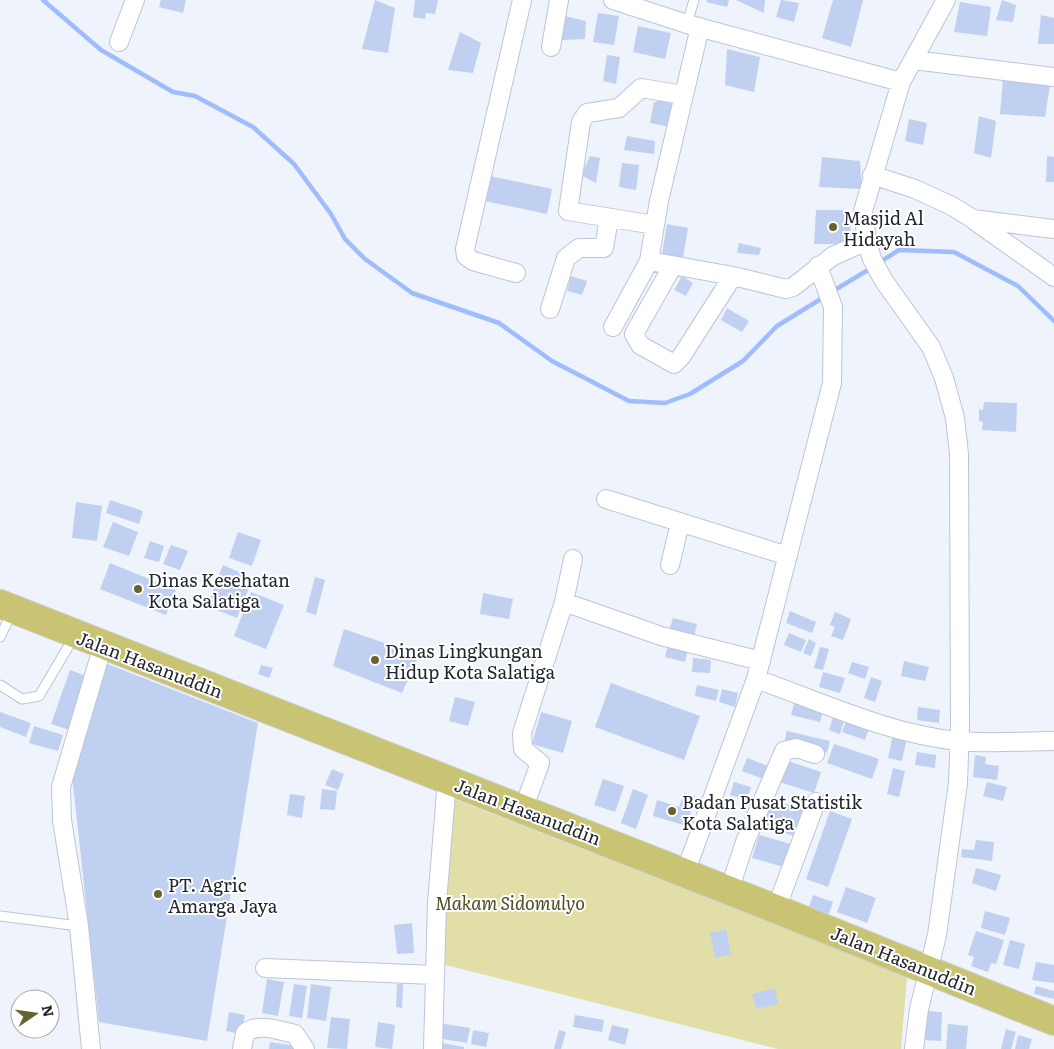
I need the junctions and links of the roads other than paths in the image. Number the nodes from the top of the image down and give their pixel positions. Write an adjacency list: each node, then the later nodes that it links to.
1 (135, 0): 8 (street)
2 (522, 0): 23 (street)
3 (559, 0): 9 (street)
4 (613, 0): 7 (street)
5 (694, 0): 7 (lane)
6 (946, 0): 10 (street)
7 (693, 25): 12 (street); 13 (street)
8 (119, 42)
9 (551, 47)
10 (912, 60): 11 (street); 12 (street)
11 (1054, 77)
12 (900, 82): 14 (street)
13 (683, 95): 15 (street); 17 (street)
14 (872, 175): 16 (street); 19 (street)
15 (609, 218): 17 (street); 26 (street)
16 (973, 219): 18 (street); 25 (street)
17 (655, 225): 20 (street)
18 (1054, 229)
19 (867, 241): 21 (street); 41 (street)
20 (649, 261): 22 (street); 27 (street)
21 (818, 266): 24 (street); 30 (street)
22 (672, 267): 24 (street); 24 (street)
23 (516, 273)
24 (734, 276)
25 (1054, 277)
26 (550, 309)
27 (613, 327)
28 (606, 499): 29 (street)
29 (680, 523): 30 (street); 32 (street)
30 (788, 556): 38 (street)
31 (573, 559): 33 (street)
32 (670, 565)
33 (564, 602): 38 (street); 46 (street)
34 (6, 607): 35 (main road, Jalan Hasanuddin); 36 (lane)
35 (76, 634): 37 (main road, Jalan Hasanuddin); 40 (lane)
36 (0, 637)
37 (103, 645): 44 (main road, Jalan Hasanuddin); 51 (street)
38 (761, 661): 39 (street)
39 (756, 679): 41 (street); 47 (street)
40 (0, 685)
41 (960, 741): 42 (street); 53 (street)
42 (1054, 741)
43 (815, 754): 48 (street)
44 (447, 780): 46 (main road, Jalan Hasanuddin); 54 (street)
45 (816, 802): 49 (street)
46 (523, 810): 47 (main road, Jalan Hasanuddin)
47 (685, 873): 48 (main road, Jalan Hasanuddin)
48 (729, 890): 49 (main road, Jalan Hasanuddin)
49 (776, 909): 53 (main road, Jalan Hasanuddin)
50 (0, 916): 51 (lane)
51 (79, 926): 56 (street)
52 (265, 968): 54 (street)
53 (930, 971): 55 (main road, Jalan Hasanuddin); 60 (street)
54 (434, 975): 59 (street)
55 (1054, 1021)
56 (91, 1049)
57 (242, 1049): 58 (street)
58 (305, 1049)
59 (432, 1049)
60 (914, 1049)

